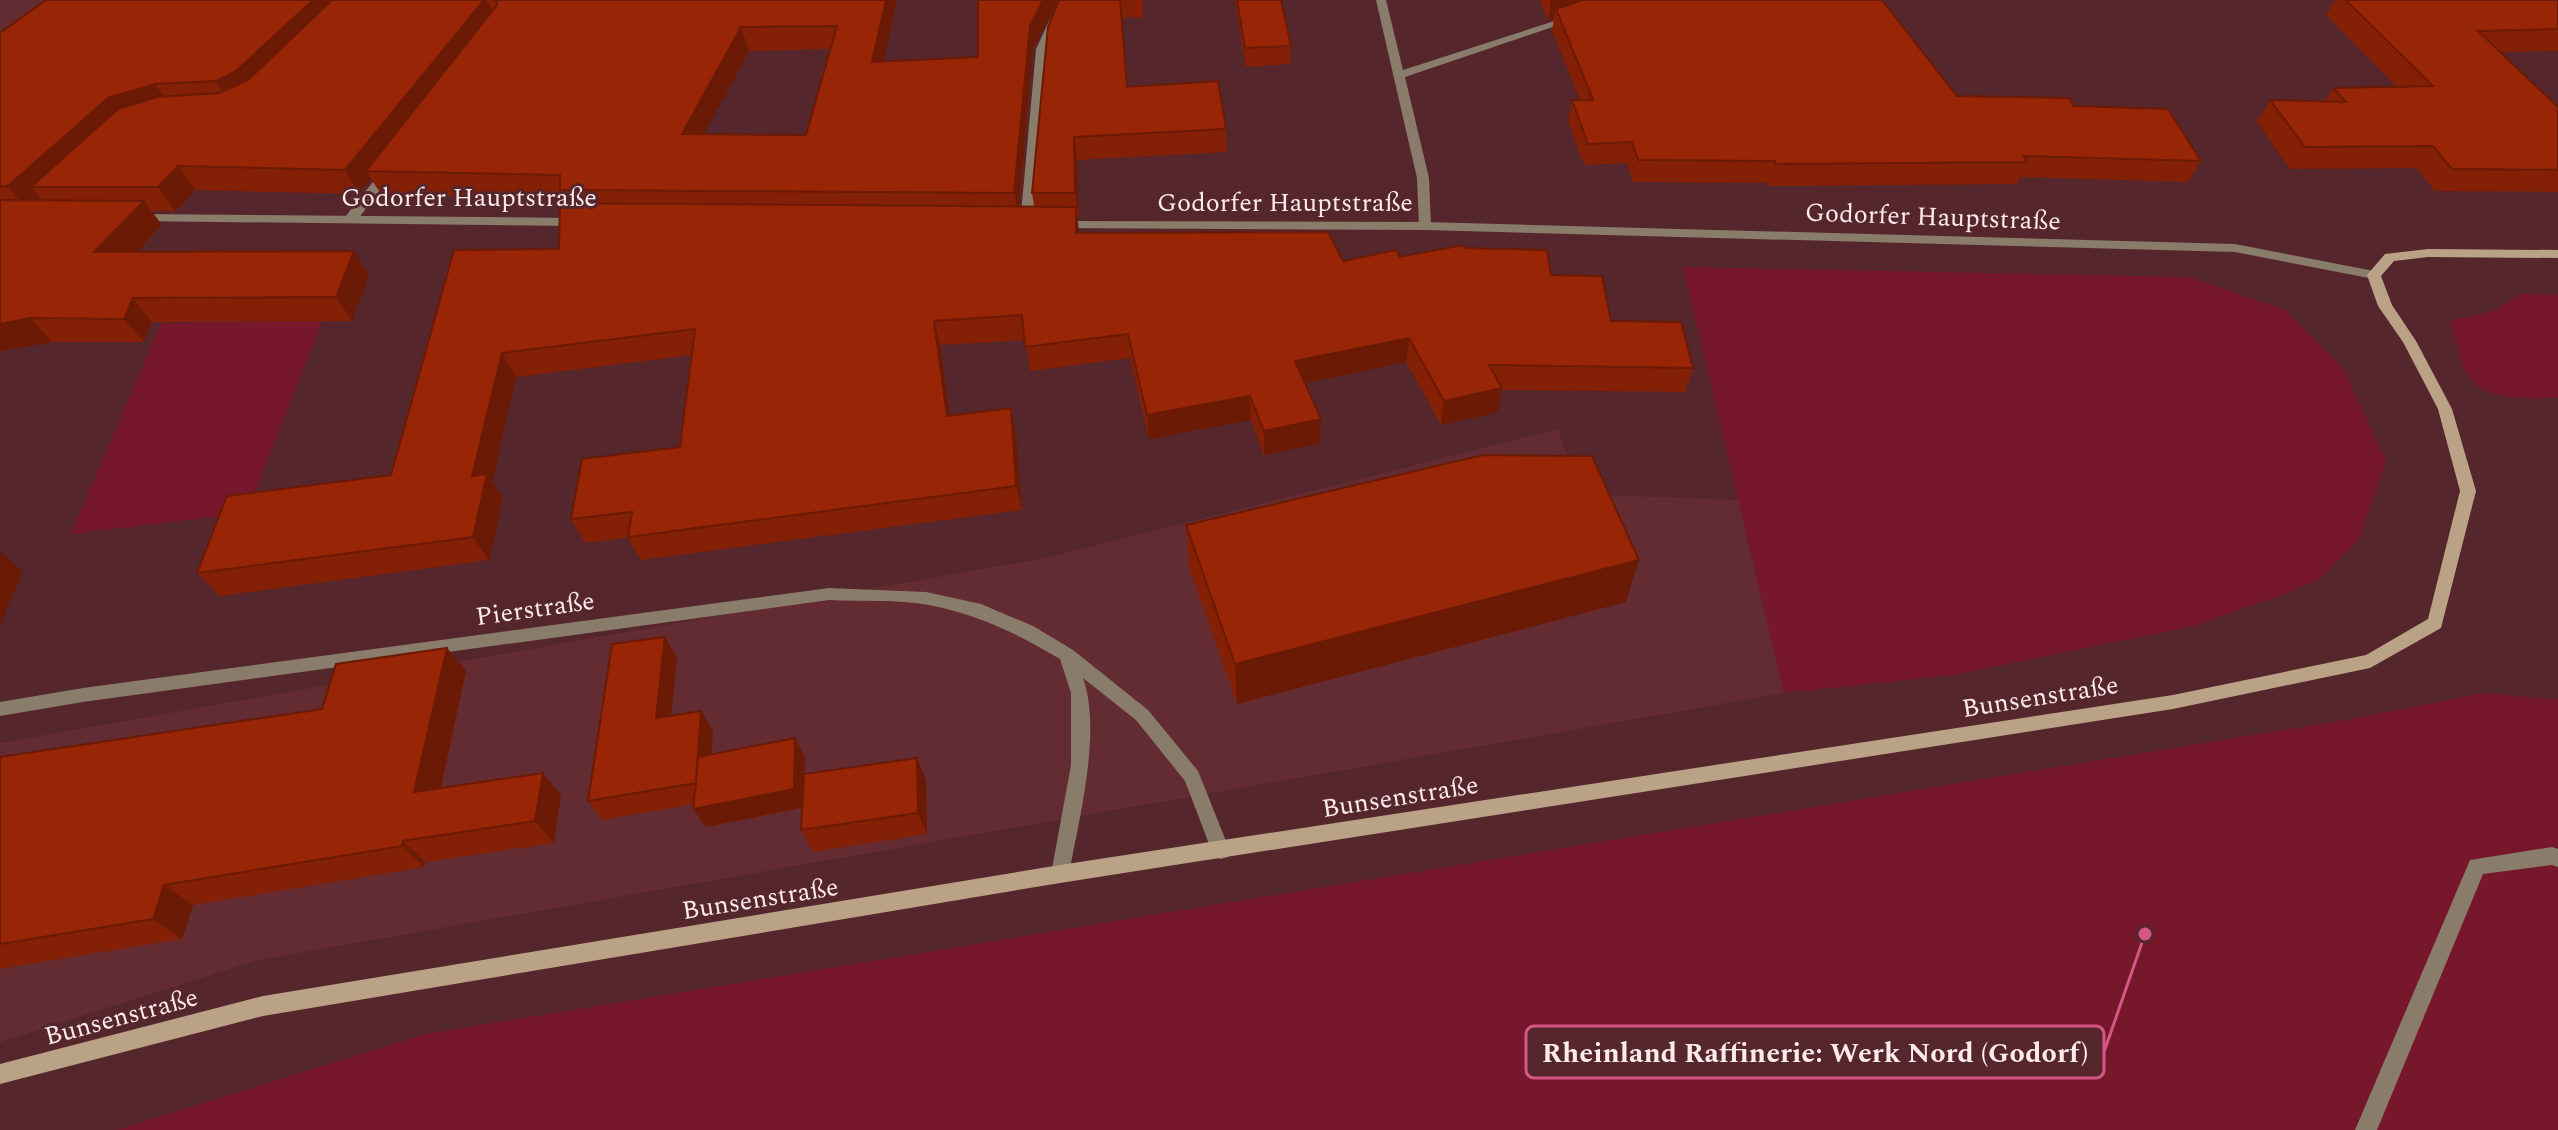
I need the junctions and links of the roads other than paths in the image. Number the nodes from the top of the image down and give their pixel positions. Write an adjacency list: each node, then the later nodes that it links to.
1 (1064, 0): 10 (street)
2 (1381, 0): 4 (street)
3 (1591, 12): 4 (street)
4 (1398, 76): 11 (street)
5 (397, 159): 7 (street)
6 (127, 218): 7 (street, Godorfer Hauptstraße)
7 (350, 220): 8 (street, Godorfer Hauptstraße)
8 (586, 222)
9 (1010, 225): 10 (street, Godorfer Hauptstraße)
10 (1026, 225): 11 (street, Godorfer Hauptstraße)
11 (1425, 226): 13 (street, Godorfer Hauptstraße)
12 (2558, 254): 13 (main road)
13 (2374, 275): 16 (main road, Bunsenstraße)
14 (1067, 655): 15 (street, Pierstraße); 16 (street, Pierstraße); 18 (street)
15 (0, 709)
16 (1221, 851): 18 (main road, Bunsenstraße)
17 (2558, 858): 20 (street)
18 (1060, 874): 19 (main road, Bunsenstraße)
19 (0, 1074)
20 (2366, 1130)

